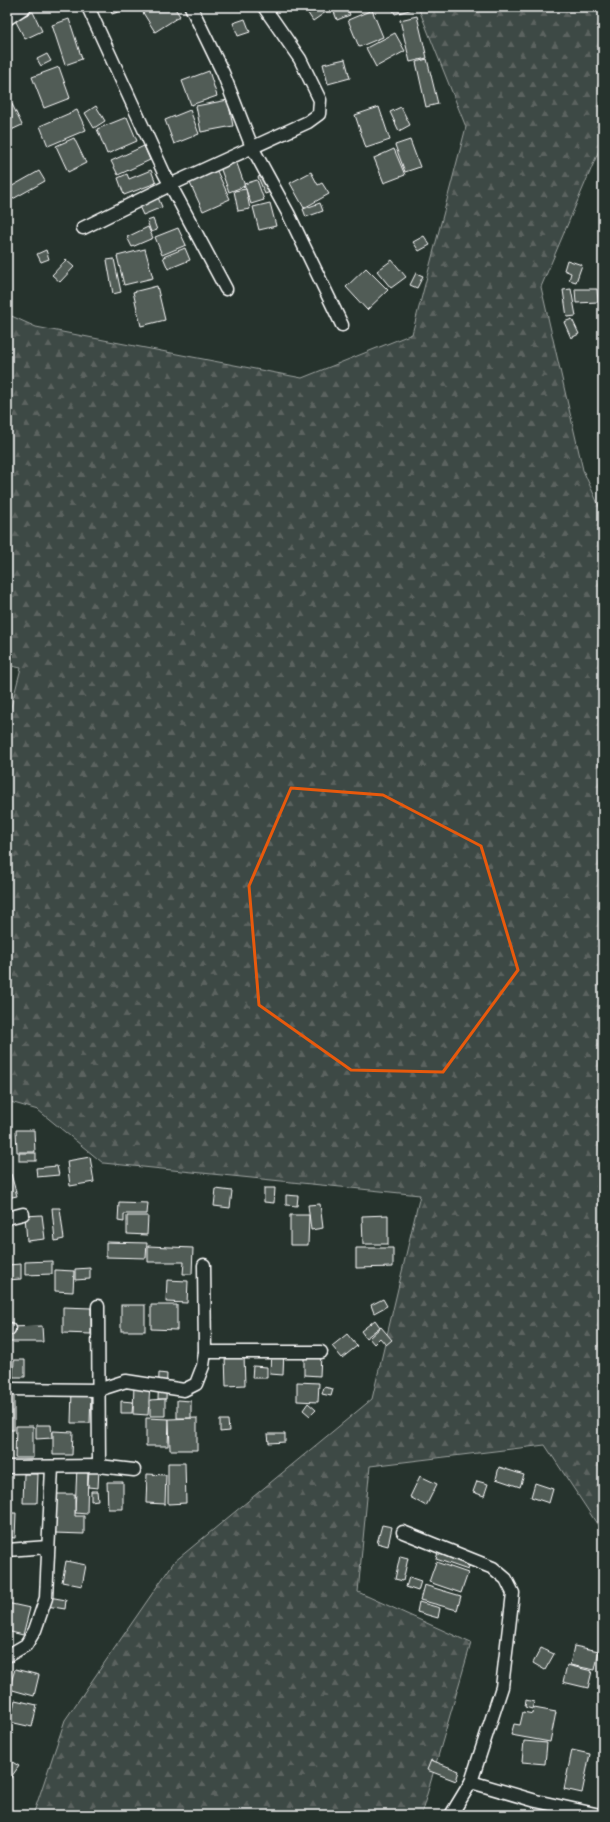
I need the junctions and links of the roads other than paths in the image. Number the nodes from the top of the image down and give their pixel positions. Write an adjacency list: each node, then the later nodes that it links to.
1 (25, 7): 5 (street)
2 (88, 7): 7 (street)
3 (191, 7): 6 (street)
4 (264, 7): 6 (street)
5 (7, 18)
6 (252, 147): 7 (street); 10 (street)
7 (170, 185): 8 (street); 9 (street)
8 (83, 228)
9 (226, 290)
10 (342, 325)
11 (23, 1214): 12 (street)
12 (7, 1218)
13 (204, 1265): 15 (street)
14 (98, 1306): 18 (street)
15 (205, 1352): 16 (street); 18 (street)
16 (321, 1352)
17 (7, 1389): 18 (street)
18 (98, 1390): 19 (street)
19 (99, 1466): 21 (street); 22 (street)
20 (7, 1467): 21 (street)
21 (52, 1467): 24 (street)
22 (134, 1470)
23 (403, 1532): 27 (street)
24 (48, 1547): 25 (street); 26 (street)
25 (7, 1550)
26 (7, 1656)
27 (471, 1782): 28 (street); 29 (street)
28 (451, 1815)
29 (600, 1815)

